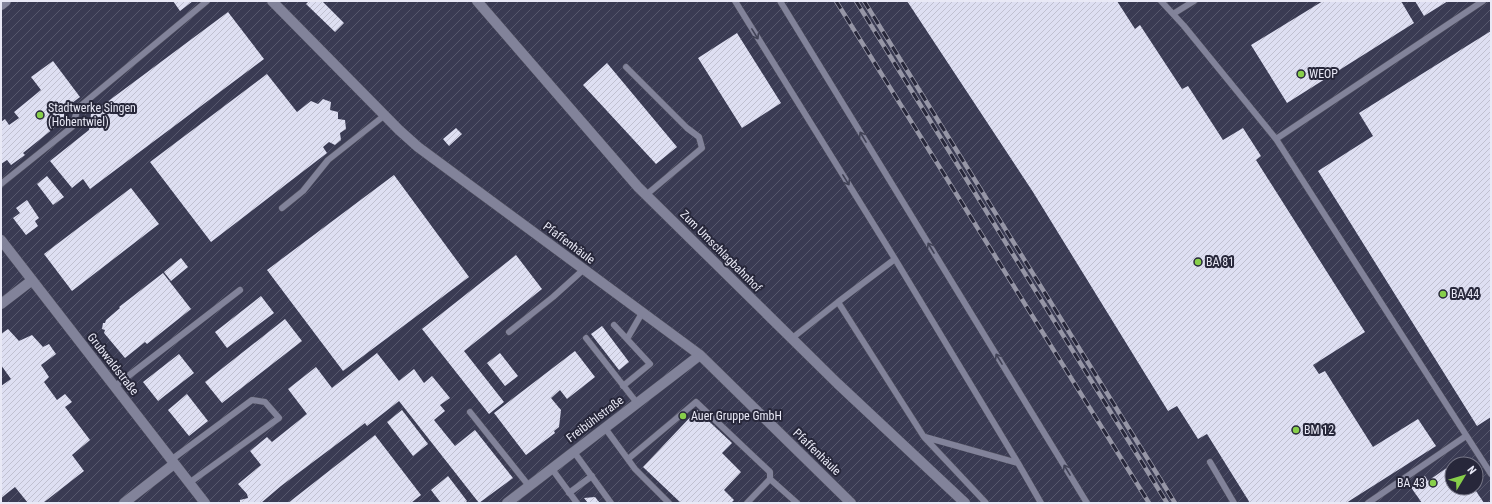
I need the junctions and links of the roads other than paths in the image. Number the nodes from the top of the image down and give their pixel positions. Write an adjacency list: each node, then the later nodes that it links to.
1 (6, 1): 10 (street)
2 (207, 1): 15 (lane)
3 (272, 1): 13 (street, Pfaffenhäule)
4 (477, 1): 16 (street, Zum Umschlagbahnhof)
5 (735, 1): 19 (lane, one-way to 19)
6 (780, 1): 63 (lane, one-way to 6)
7 (1161, 1): 11 (lane)
8 (1194, 1): 11 (lane)
9 (1483, 1): 14 (lane)
10 (1, 5)
11 (1173, 14): 14 (lane)
12 (626, 67): 16 (lane)
13 (385, 115): 17 (lane); 20 (street, Pfaffenhäule)
14 (1276, 139): 37 (lane)
15 (1, 184)
16 (646, 195): 29 (street, Zum Umschlagbahnhof)
17 (282, 208)
18 (1, 240): 21 (street, Grubwaldstraße)
19 (895, 259): 23 (lane); 43 (lane)
20 (583, 270): 25 (street, Pfaffenhäule); 27 (lane)
21 (31, 281): 24 (street); 33 (street, Grubwaldstraße)
22 (240, 290): 33 (lane)
23 (838, 302): 29 (lane); 38 (lane)
24 (1, 304)
25 (642, 313): 30 (lane); 31 (street, Pfaffenhäule)
26 (614, 325): 30 (lane)
27 (509, 332)
28 (586, 338): 32 (lane)
29 (791, 338): 60 (street, Zum Umschlagbahnhof)
30 (627, 339): 32 (lane)
31 (700, 355): 34 (street, Freibühlstraße); 59 (street, Pfaffenhäule)
32 (623, 386): 34 (lane)
33 (114, 387): 41 (street, Grubwaldstraße)
34 (637, 404): 36 (street, Freibühlstraße)
35 (470, 412): 49 (lane)
36 (605, 428): 39 (street, Freibühlstraße); 40 (lane)
37 (1466, 436): 45 (lane); 65 (lane)
38 (924, 437): 43 (lane); 61 (lane)
39 (574, 452): 44 (street, Freibühlstraße); 46 (lane)
40 (628, 459): 47 (lane); 56 (lane)
41 (173, 462): 48 (street, Grubwaldstraße); 48 (lane); 51 (street)
42 (1210, 462): 64 (lane)
43 (1018, 463): 62 (lane)
44 (552, 469): 49 (street, Freibühlstraße); 50 (lane)
45 (1491, 474)
46 (592, 476): 50 (lane); 55 (lane)
47 (770, 479): 57 (lane); 58 (lane)
48 (189, 483): 52 (street, Grubwaldstraße)
49 (529, 486): 53 (street, Freibühlstraße)
50 (569, 493): 54 (lane)
51 (124, 503)
52 (205, 503)
53 (507, 503)
54 (577, 503)
55 (611, 503)
56 (669, 503)
57 (747, 503)
58 (797, 503)
59 (852, 503)
60 (965, 503)
61 (986, 503)
62 (1041, 503)
63 (1087, 503)
64 (1234, 503)
65 (1368, 503)

